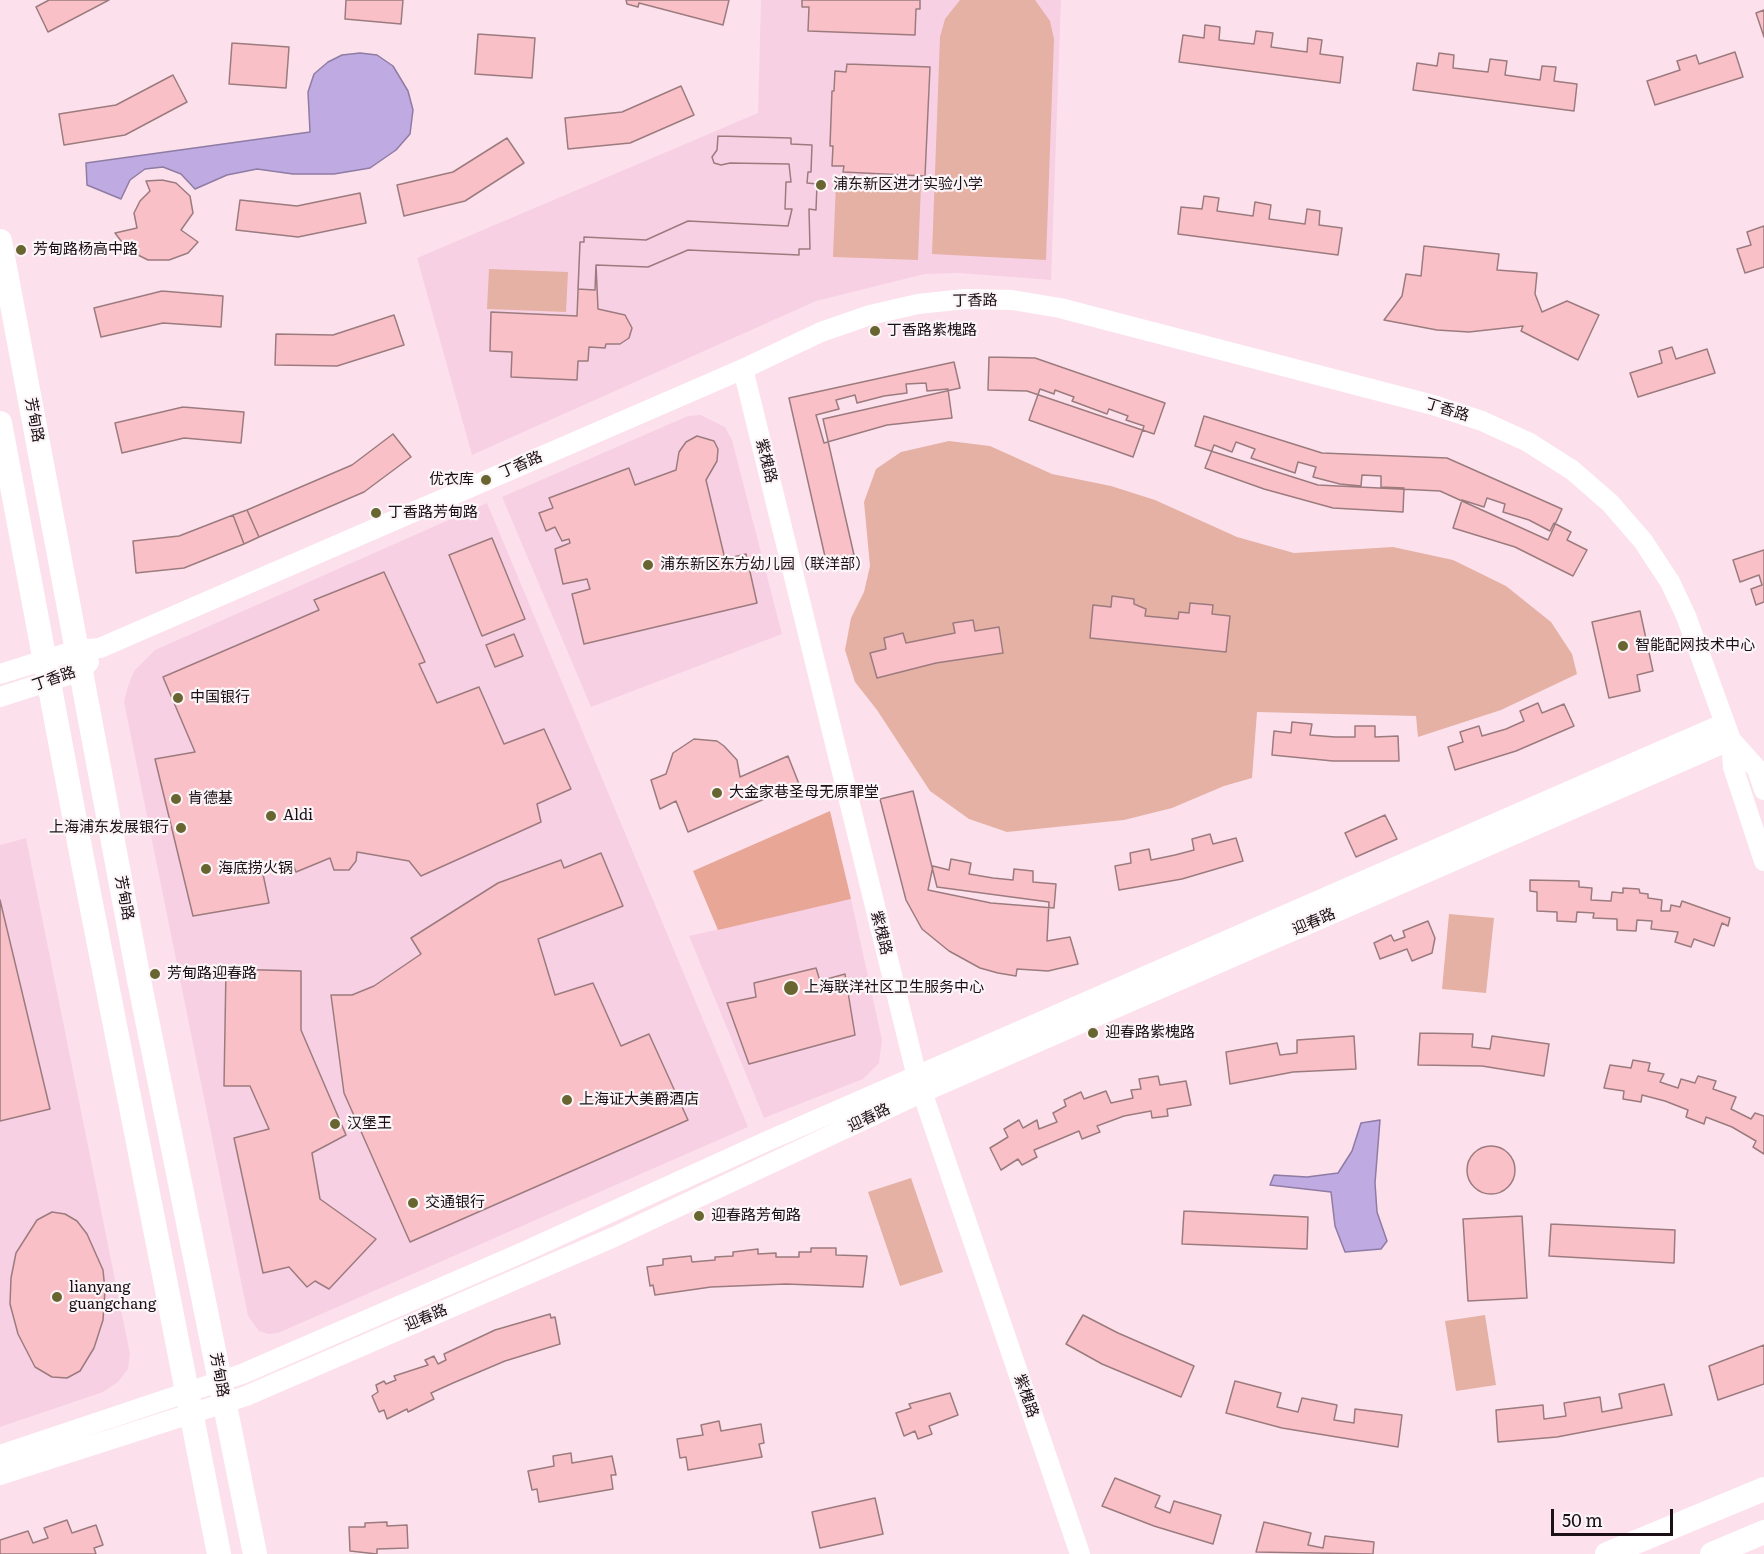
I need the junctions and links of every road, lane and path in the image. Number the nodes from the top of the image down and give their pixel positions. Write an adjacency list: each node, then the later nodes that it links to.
1 (0, 241): 4 (main road, 芳甸路)
2 (743, 369): 4 (street, 丁香路); 8 (street, 丁香路); 11 (street, 紫槐路)
3 (0, 423): 5 (main road)
4 (86, 656): 5 (street, 丁香路); 12 (main road, 芳甸路)
5 (46, 671): 6 (street, 丁香路); 7 (street, 丁香路); 13 (main road)
6 (0, 674)
7 (0, 697)
8 (1728, 732): 9 (street, 丁香路); 10 (street, 丁香路); 11 (street, 迎春路)
9 (1764, 790)
10 (1764, 861)
11 (919, 1085): 12 (street, 迎春路); 20 (street, 紫槐路)
12 (222, 1391): 13 (street, 迎春路); 19 (main road, 芳甸路)
13 (189, 1402): 14 (street, 迎春路); 15 (street, 迎春路); 18 (main road)
14 (0, 1455)
15 (0, 1475)
16 (1764, 1489): 21 (main road)
17 (1764, 1532): 22 (main road)
18 (219, 1554)
19 (255, 1554)
20 (1080, 1554)
21 (1607, 1554)
22 (1712, 1554)

